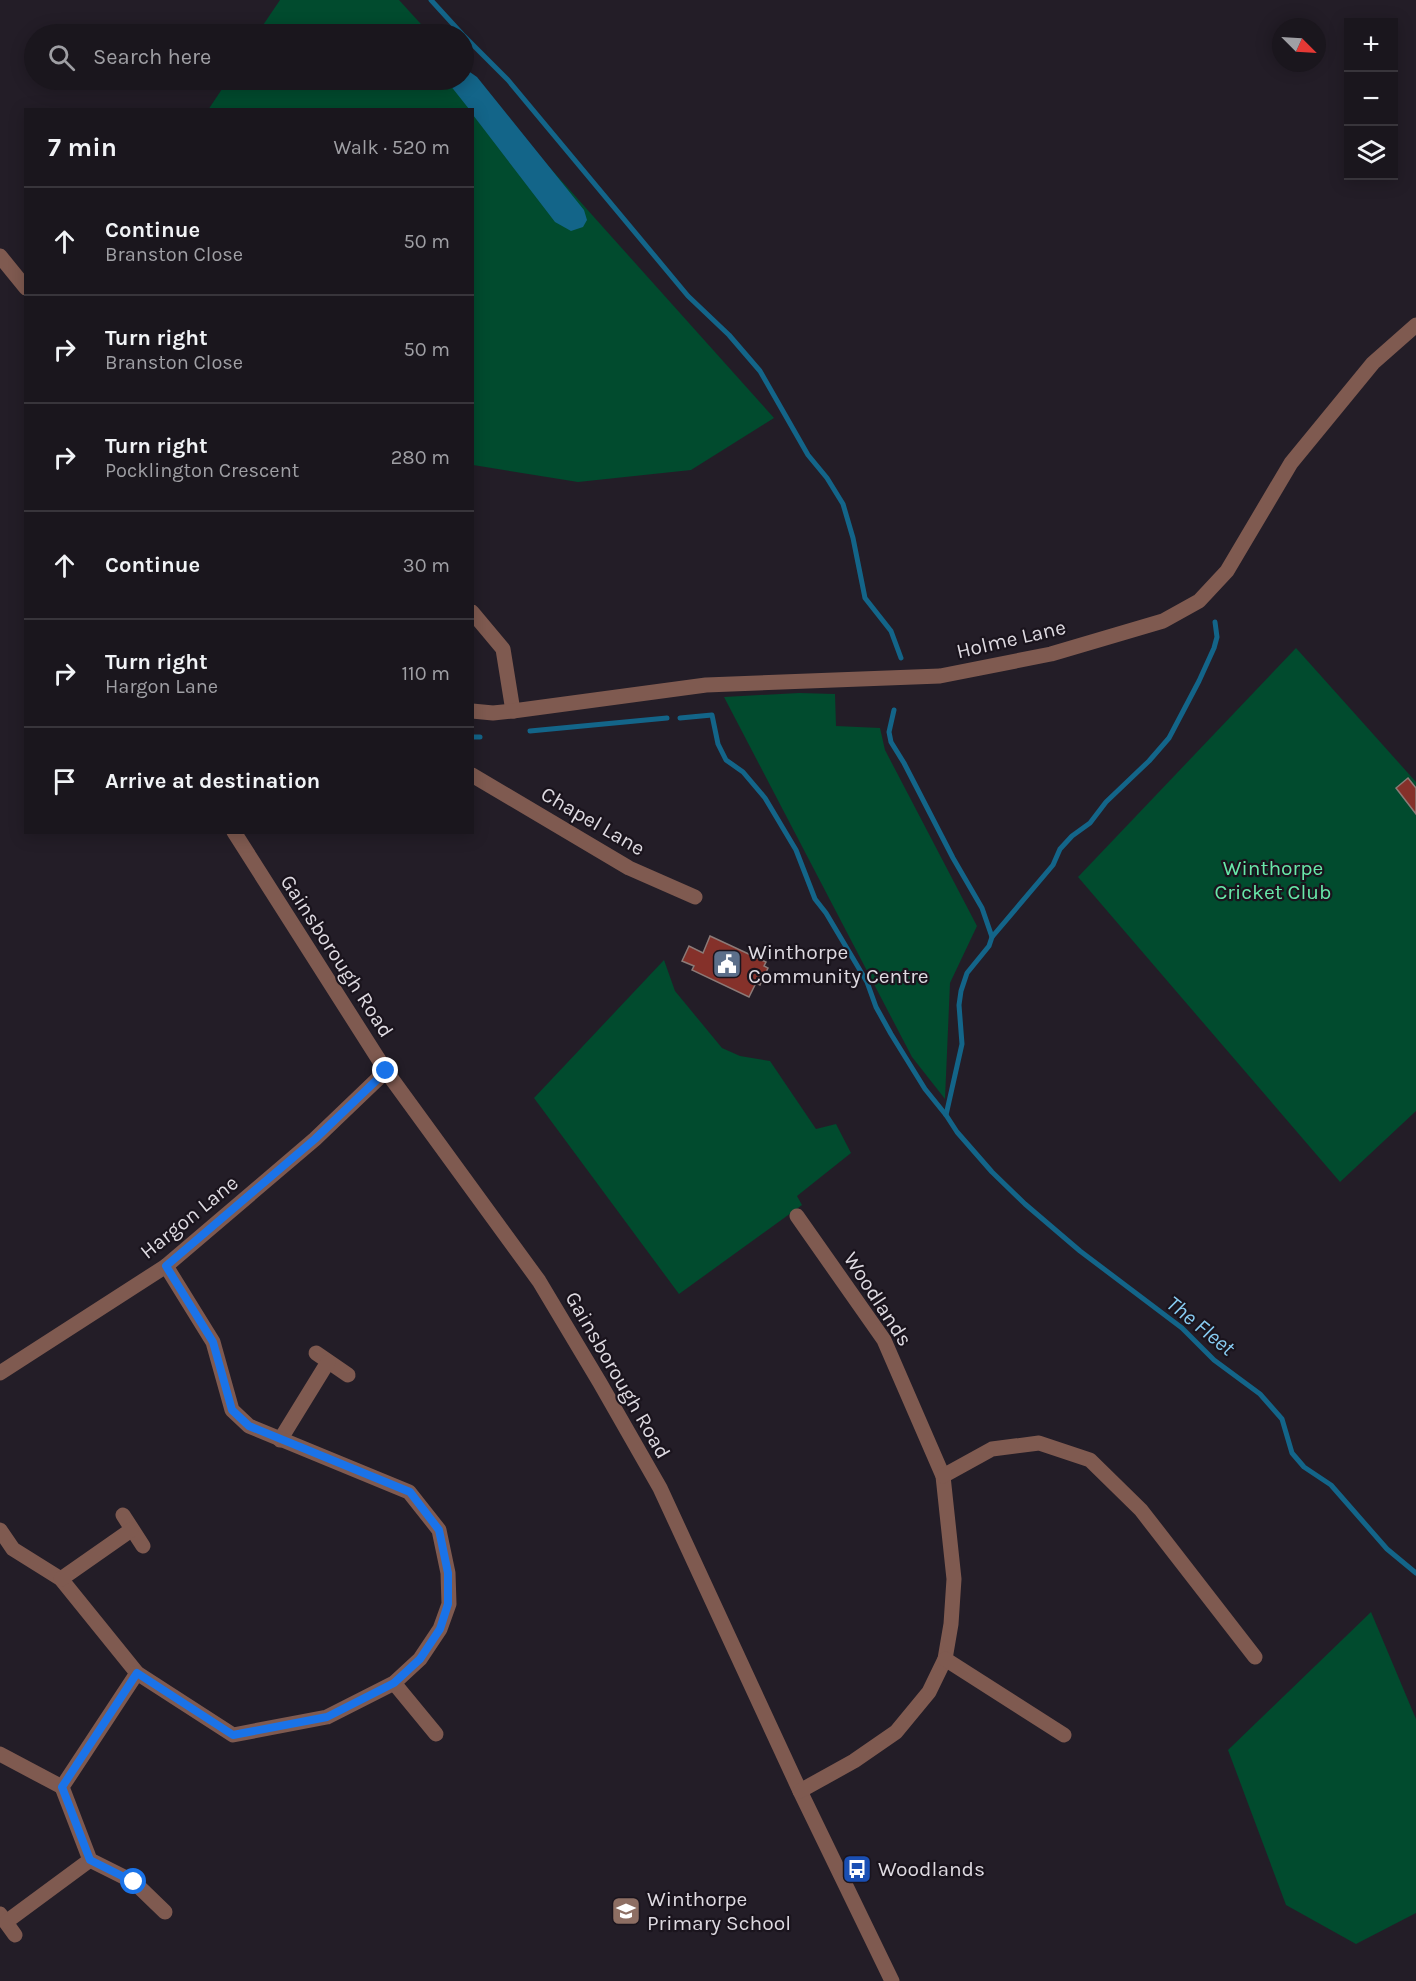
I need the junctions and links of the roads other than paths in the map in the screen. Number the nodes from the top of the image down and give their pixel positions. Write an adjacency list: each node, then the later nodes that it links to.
1 (0, 257): 2 (street)
2 (24, 286)
3 (1416, 325): 6 (street, Holme Lane)
4 (474, 614): 6 (street)
5 (474, 711): 6 (street, Holme Lane)
6 (513, 711)
7 (474, 776): 9 (street, Chapel Lane)
8 (235, 834): 10 (street, Gainsborough Road)
9 (694, 897)
10 (386, 1071): 12 (street, Hargon Lane); 30 (street, Gainsborough Road)
11 (797, 1216): 16 (street, Woodlands)
12 (166, 1266): 13 (street, Hargon Lane); 15 (street)
13 (0, 1373)
14 (348, 1374): 15 (street)
15 (280, 1440): 25 (street)
16 (943, 1476): 22 (street); 23 (street, Woodlands)
17 (123, 1515): 19 (street)
18 (0, 1530): 21 (street)
19 (131, 1530): 20 (street); 21 (street)
20 (143, 1546)
21 (61, 1579): 24 (street)
22 (1255, 1657)
23 (945, 1659): 27 (street); 30 (street, Woodlands)
24 (137, 1673): 25 (street); 29 (street)
25 (394, 1683): 26 (street)
26 (436, 1734)
27 (1064, 1735)
28 (0, 1754): 29 (street)
29 (62, 1787): 31 (street)
30 (800, 1791): 35 (street, Gainsborough Road)
31 (90, 1860): 32 (street); 33 (street)
32 (165, 1912)
33 (3, 1918): 34 (street)
34 (15, 1935)
35 (892, 1981)

